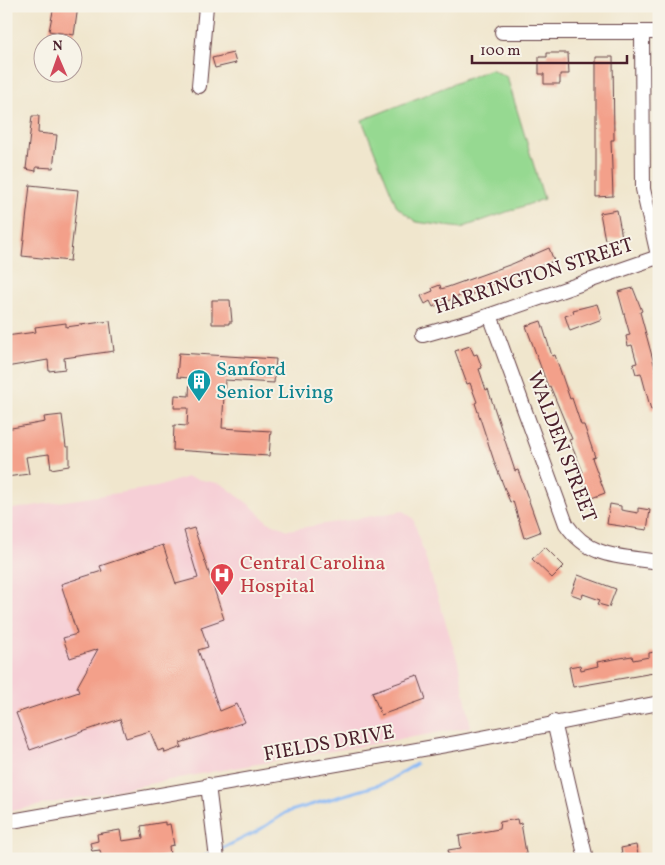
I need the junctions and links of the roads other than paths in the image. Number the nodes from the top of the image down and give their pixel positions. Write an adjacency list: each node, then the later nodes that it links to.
1 (206, 6): 5 (street)
2 (502, 32): 3 (street)
3 (642, 32): 4 (street); 6 (street)
4 (659, 32)
5 (199, 86)
6 (658, 259): 7 (street, HARRINGTON STREET)
7 (490, 315): 8 (street, HARRINGTON STREET); 9 (street, WALDEN STREET)
8 (423, 335)
9 (659, 562)
10 (659, 703): 11 (street, FIELDS DRIVE)
11 (554, 722): 12 (street, FIELDS DRIVE); 15 (street)
12 (208, 785): 13 (street, FIELDS DRIVE); 14 (street)
13 (6, 822)
14 (217, 859)
15 (586, 859)

